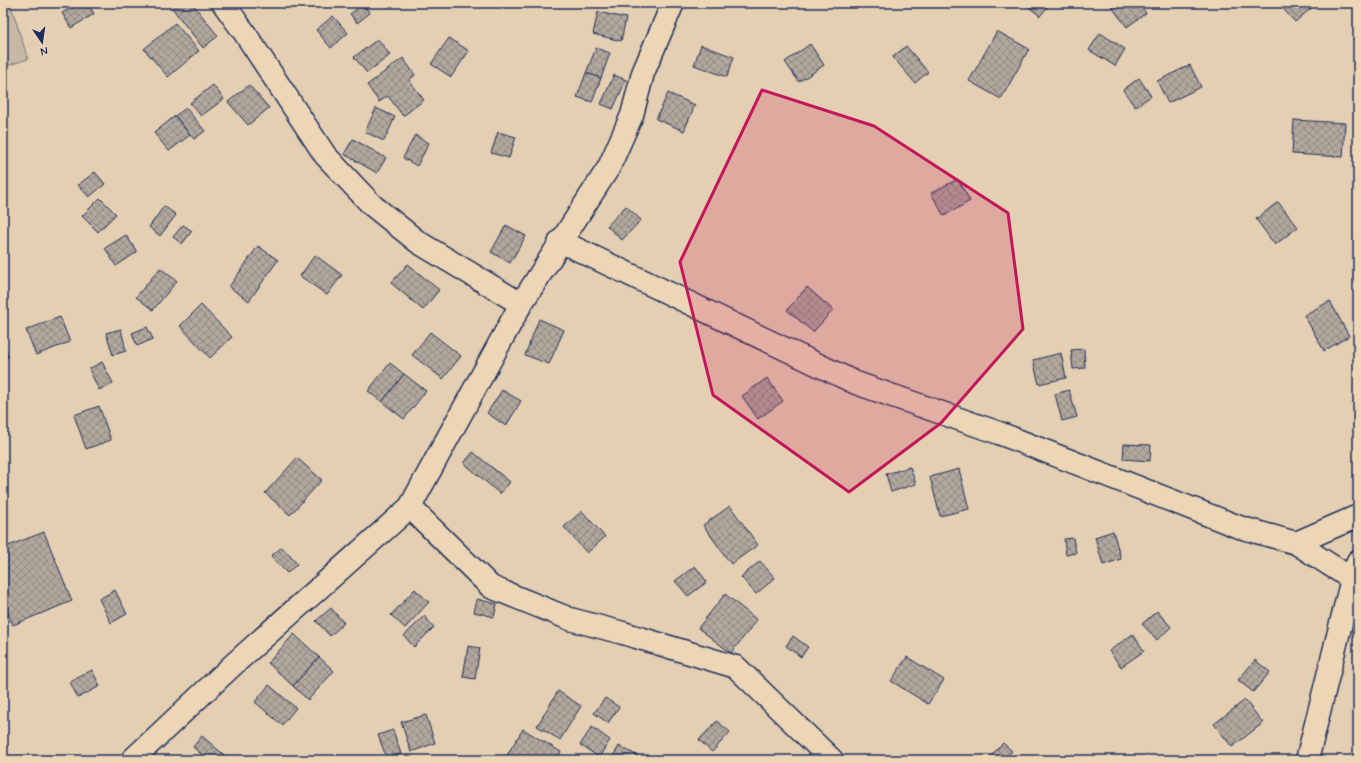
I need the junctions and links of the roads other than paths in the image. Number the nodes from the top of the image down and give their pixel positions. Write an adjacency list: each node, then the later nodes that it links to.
1 (223, 3): 4 (street)
2 (673, 3): 3 (street)
3 (560, 241): 4 (street); 7 (street)
4 (521, 304): 5 (street)
5 (410, 508): 9 (street); 10 (street)
6 (1358, 516): 7 (street)
7 (1296, 543): 8 (street)
8 (1355, 570): 11 (street)
9 (132, 760)
10 (832, 760)
11 (1307, 760)

